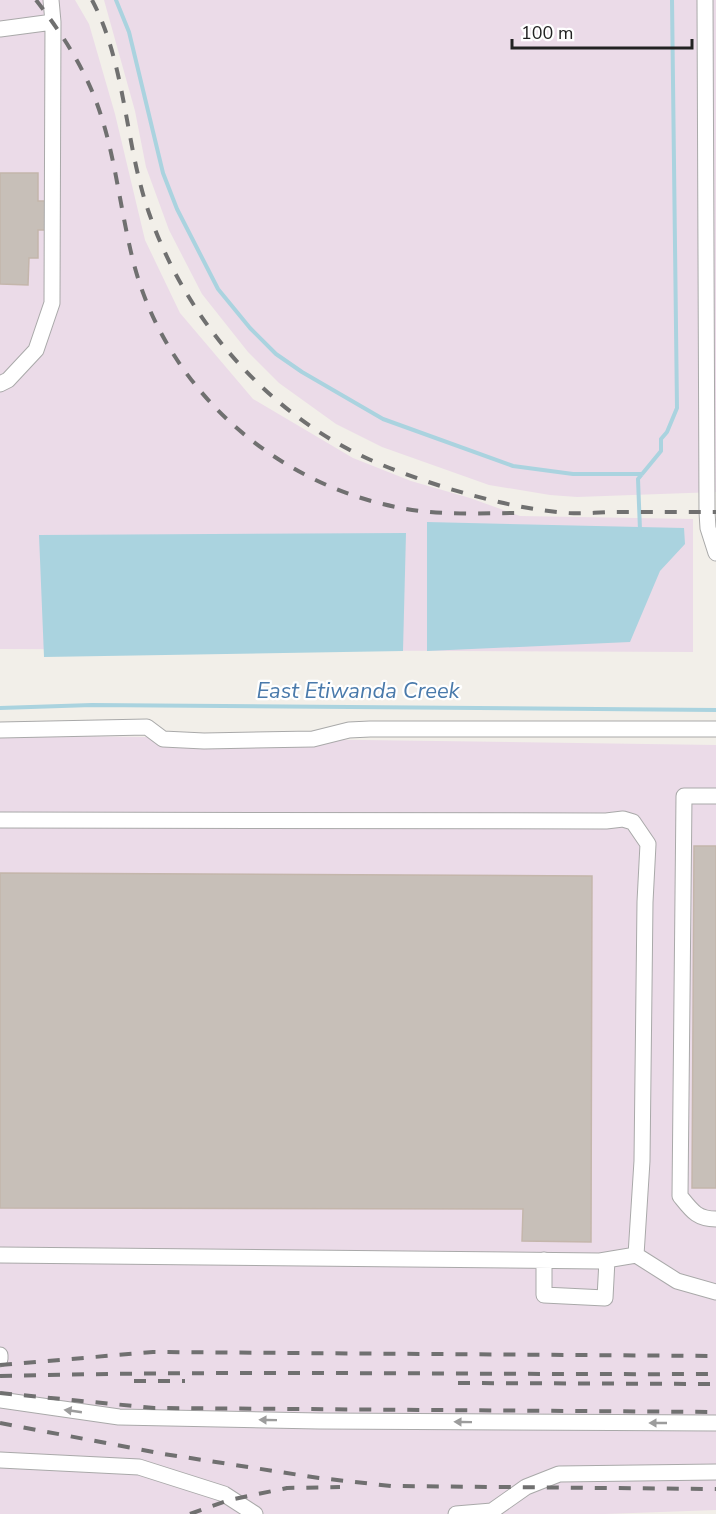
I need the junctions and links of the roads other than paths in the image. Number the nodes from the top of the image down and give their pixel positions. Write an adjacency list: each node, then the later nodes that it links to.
1 (51, 0): 3 (street)
2 (705, 0): 6 (street)
3 (53, 22): 4 (street); 5 (street)
4 (0, 29)
5 (0, 384)
6 (716, 553)
7 (0, 729): 8 (street)
8 (716, 729)
9 (716, 796): 11 (street)
10 (0, 820): 12 (street)
11 (716, 1219)
12 (636, 1254): 15 (street); 16 (street)
13 (0, 1255): 14 (street)
14 (544, 1260): 15 (street); 15 (street)
15 (607, 1260)
16 (716, 1292)
17 (0, 1400): 18 (street, one-way to 17)
18 (716, 1424)
19 (0, 1460): 21 (street)
20 (716, 1472): 22 (street)
21 (255, 1514)
22 (456, 1514)

